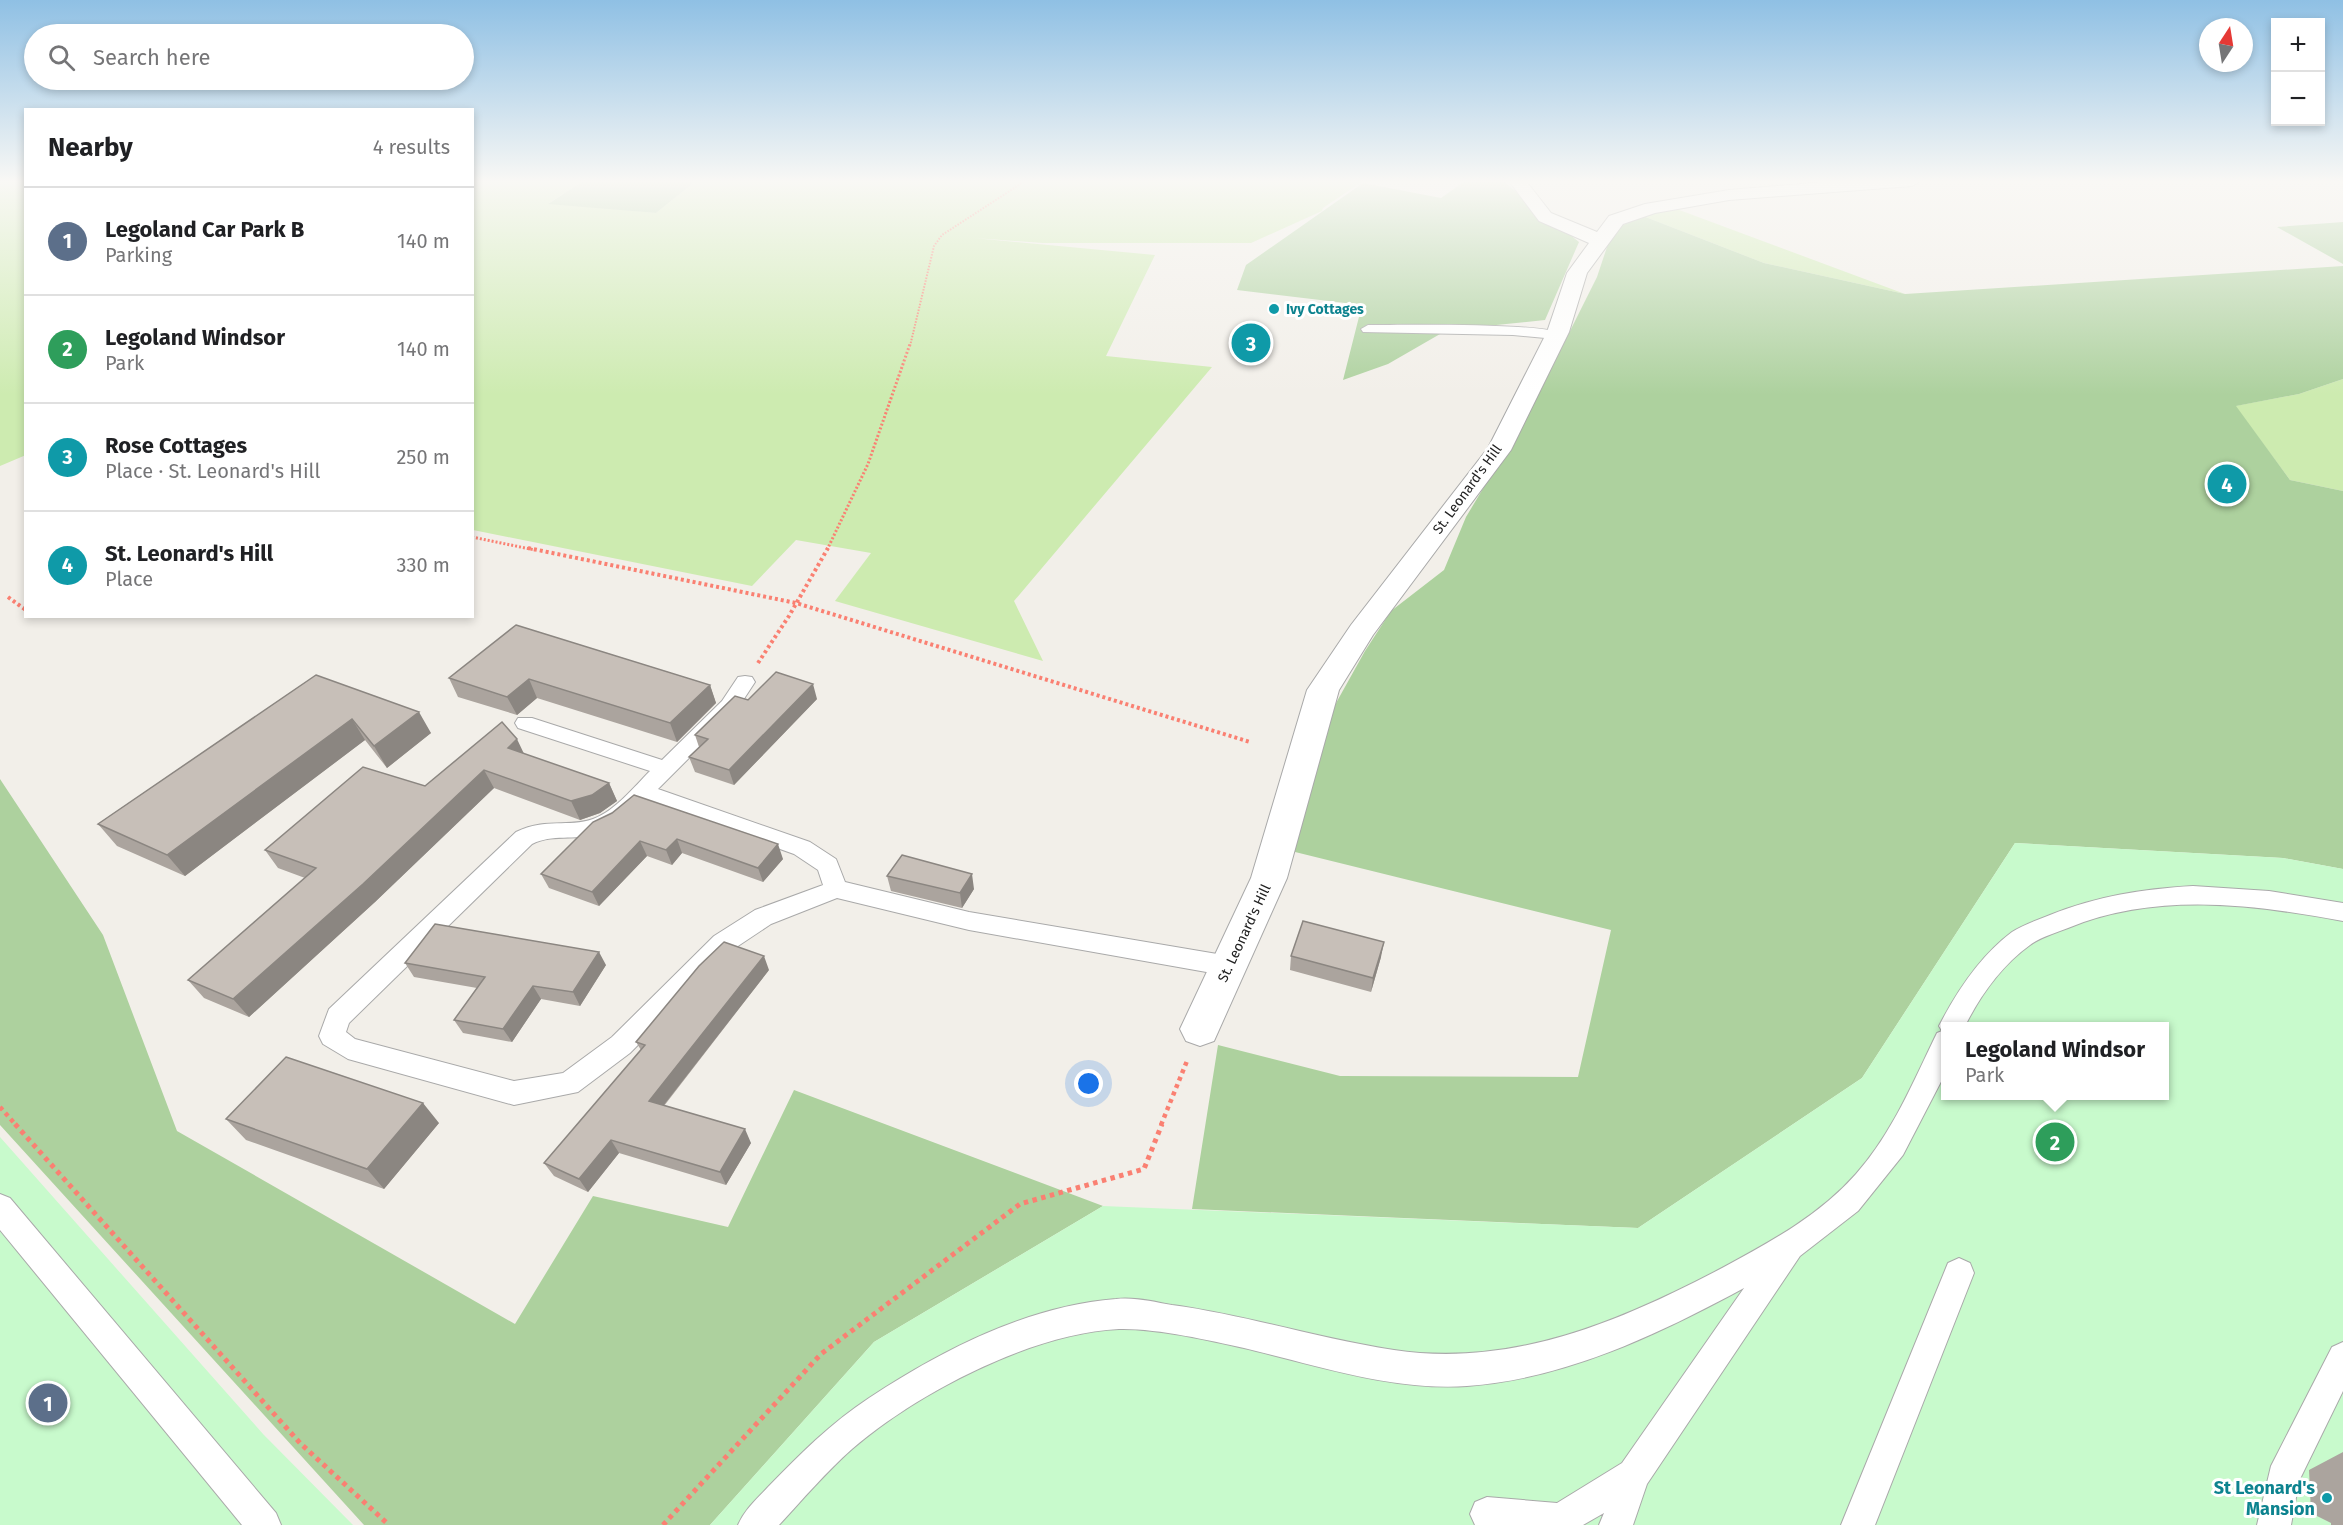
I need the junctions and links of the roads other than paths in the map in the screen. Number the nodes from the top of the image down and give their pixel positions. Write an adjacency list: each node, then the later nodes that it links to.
1 (1592, 252): 3 (street, St. Leonard's Hill)
2 (1368, 329): 3 (lane)
3 (1556, 335): 10 (street, St. Leonard's Hill)
4 (745, 682): 6 (lane)
5 (525, 723): 6 (lane)
6 (666, 769): 7 (lane)
7 (642, 792): 8 (lane); 8 (lane)
8 (836, 889): 10 (lane)
9 (2343, 912): 11 (lane)
10 (1229, 966): 12 (street, St. Leonard's Hill)
11 (1954, 1022)
12 (1200, 1029)
13 (1941, 1052): 15 (lane)
14 (0, 1208): 20 (lane)
15 (1790, 1247): 18 (lane); 21 (lane)
16 (1959, 1274): 23 (lane)
17 (2343, 1358): 24 (lane)
18 (1634, 1475): 19 (lane); 22 (lane)
19 (1487, 1515)
20 (264, 1525)
21 (755, 1525)
22 (1617, 1525)
23 (1858, 1525)
24 (2274, 1525)

